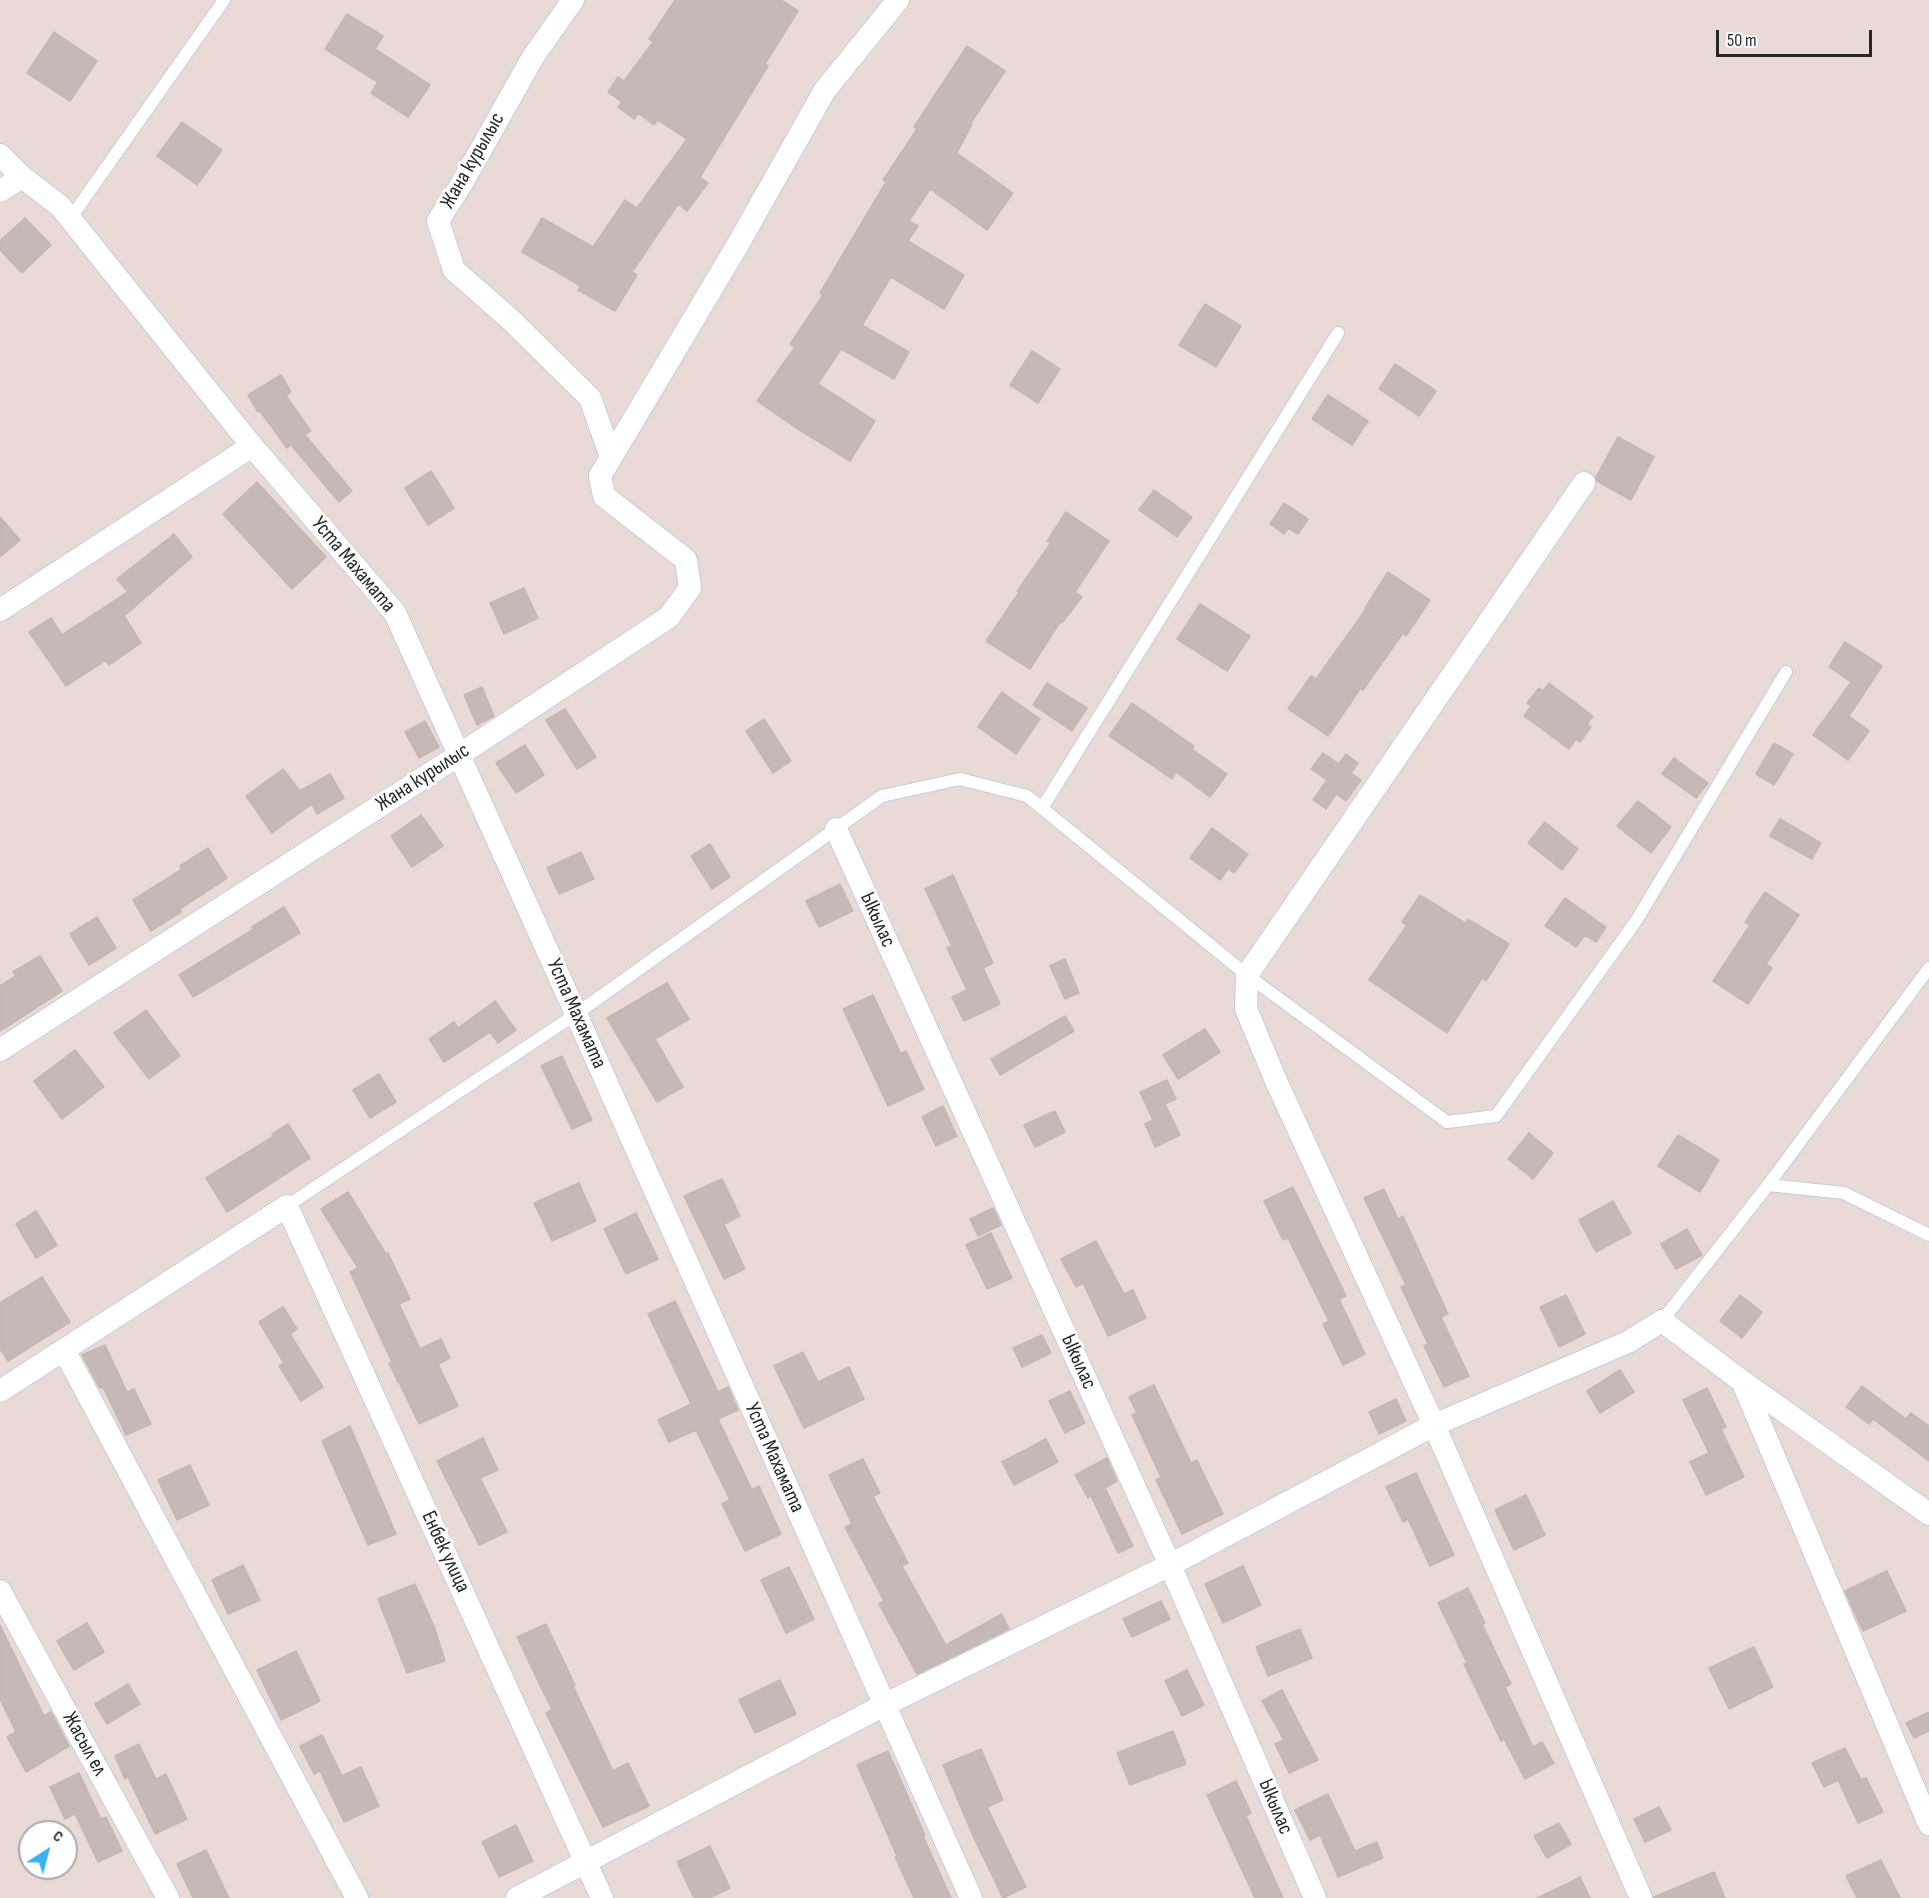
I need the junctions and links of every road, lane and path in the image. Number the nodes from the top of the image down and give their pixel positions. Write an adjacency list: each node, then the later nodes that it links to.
1 (224, 0): 7 (lane)
2 (573, 0): 10 (street, Жана курылыс)
3 (898, 0): 10 (street, Жана курылыс)
4 (0, 155): 5 (street, Уста Махамата)
5 (22, 177): 6 (street); 7 (street, Уста Махамата)
6 (0, 191)
7 (65, 212): 9 (street, Уста Махамата)
8 (1338, 333): 15 (lane)
9 (252, 446): 12 (street); 14 (street, Уста Махамата)
10 (611, 458): 14 (street, Жана курылыс)
11 (1584, 483): 18 (street)
12 (0, 610)
13 (1786, 672): 18 (lane)
14 (459, 755): 19 (street, Уста Махамата); 20 (street, Жана курылыс)
15 (1042, 808): 16 (lane); 18 (lane)
16 (836, 829): 19 (lane); 30 (street, Ыкылас)
17 (1929, 968): 21 (lane)
18 (1247, 975): 28 (street)
19 (576, 1014): 22 (lane); 32 (street, Уста Махамата)
20 (0, 1050)
21 (1768, 1185): 23 (lane); 24 (lane)
22 (287, 1206): 25 (street); 34 (street, Енбек улица)
23 (1929, 1235)
24 (1662, 1321): 26 (street); 28 (street)
25 (64, 1350): 27 (street); 36 (street)
26 (1743, 1382): 29 (street); 33 (street)
27 (0, 1391)
28 (1434, 1425): 30 (street); 41 (street)
29 (1929, 1514)
30 (1170, 1565): 32 (street); 40 (street, Ыкылас)
31 (0, 1591): 35 (street, Жасыл ел)
32 (884, 1704): 34 (street); 39 (street, Уста Махамата)
33 (1929, 1824)
34 (586, 1862): 37 (street); 38 (street, Енбек улица)
35 (168, 1898)
36 (357, 1898)
37 (517, 1898)
38 (602, 1898)
39 (971, 1898)
40 (1315, 1898)
41 (1641, 1898)

